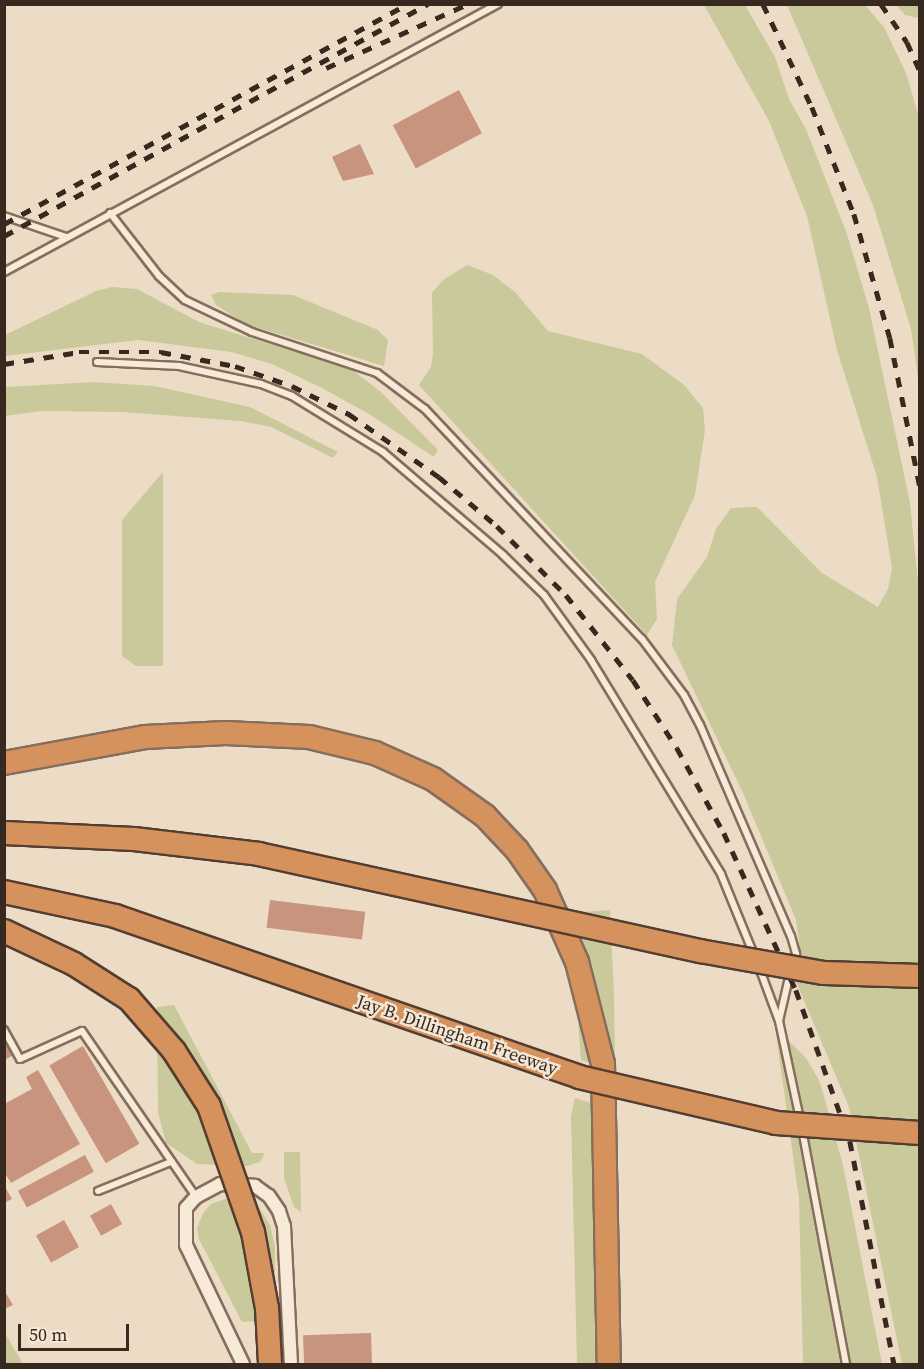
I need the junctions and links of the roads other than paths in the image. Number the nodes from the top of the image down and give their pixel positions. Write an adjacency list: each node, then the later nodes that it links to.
1 (498, 4): 2 (lane)
2 (110, 213): 4 (lane); 12 (lane)
3 (4, 216): 4 (lane)
4 (66, 237): 5 (lane)
5 (4, 272)
6 (97, 362): 12 (lane)
7 (4, 763): 21 (highway, bridge)
8 (4, 833): 11 (highway, bridge)
9 (4, 892): 14 (highway, Jay B. Dillingham Freeway, bridge)
10 (4, 931): 19 (highway, bridge)
11 (920, 976)
12 (779, 1021): 22 (lane)
13 (4, 1030): 15 (lane)
14 (920, 1133)
15 (171, 1162): 16 (lane); 17 (lane)
16 (98, 1191)
17 (196, 1197): 18 (street); 20 (street)
18 (243, 1365)
19 (270, 1365)
20 (291, 1365)
21 (609, 1365)
22 (846, 1365)

